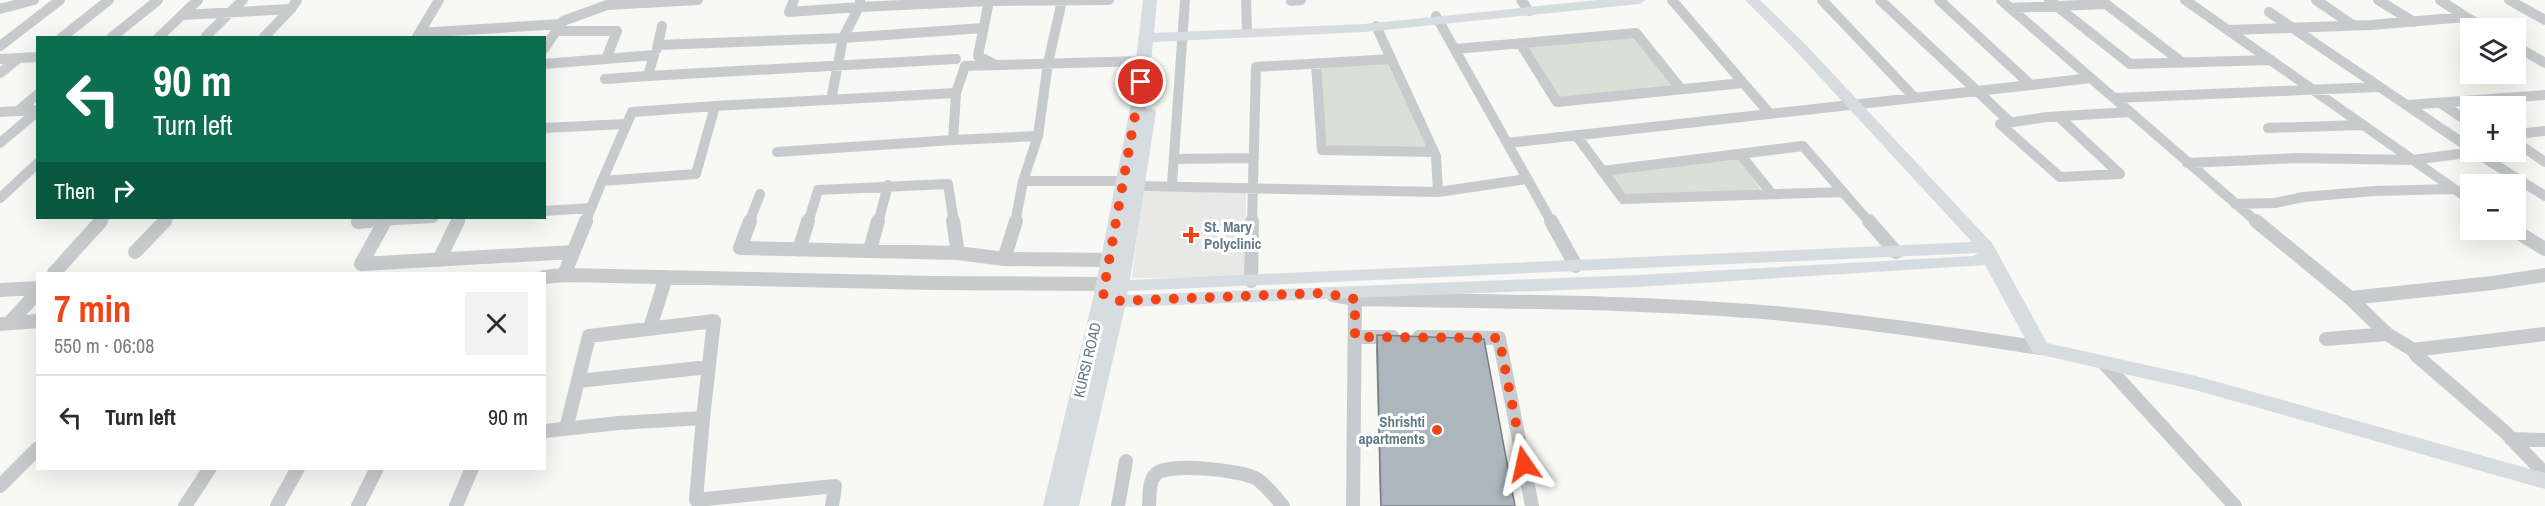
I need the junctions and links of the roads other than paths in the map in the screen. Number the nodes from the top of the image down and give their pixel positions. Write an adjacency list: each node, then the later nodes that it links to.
1 (34, 0): 38 (street)
2 (60, 0): 66 (street)
3 (109, 0): 58 (street)
4 (158, 0): 59 (street)
5 (198, 0): 42 (street)
6 (243, 0): 41 (street)
7 (297, 0): 39 (street)
8 (438, 0): 56 (street)
9 (687, 0): 10 (street); 49 (street)
10 (698, 0)
11 (794, 0): 35 (street)
12 (1109, 0): 32 (street)
13 (1150, 0): 57 (street, KURSI ROAD)
14 (1160, 0): 57 (street, KURSI ROAD)
15 (1185, 0): 55 (street)
16 (1246, 0): 53 (street)
17 (1588, 0): 36 (street)
18 (1639, 0): 36 (street)
19 (1672, 0): 90 (street)
20 (1742, 0): 103 (street)
21 (1752, 0): 103 (street)
22 (1822, 0): 99 (street)
23 (1880, 0): 93 (street)
24 (1939, 0): 91 (street)
25 (2001, 0): 37 (street)
26 (2185, 0): 54 (street)
27 (2316, 0): 48 (street)
28 (2378, 0): 46 (street)
29 (2440, 0): 43 (street)
30 (2509, 0): 45 (street)
31 (989, 1): 32 (street); 33 (street); 52 (street)
32 (1062, 1): 79 (street)
33 (910, 2): 35 (street)
34 (2052, 3): 37 (street); 80 (street); 80 (street)
35 (859, 4): 63 (street)
36 (1526, 6): 44 (street)
37 (2010, 8): 88 (street)
38 (0, 9)
39 (291, 9): 41 (street); 62 (street)
40 (2269, 12): 51 (street)
41 (229, 13): 42 (street); 61 (street)
42 (182, 15): 60 (street)
43 (2466, 17): 46 (street)
44 (1437, 18): 50 (street); 53 (street); 68 (street)
45 (2545, 20)
46 (2414, 22): 48 (street)
47 (662, 26): 65 (street)
48 (2354, 26): 51 (street)
49 (559, 27): 56 (street); 67 (street); 74 (street)
50 (1376, 27): 55 (street); 76 (street)
51 (2288, 27): 54 (street); 92 (street)
52 (983, 28): 63 (street); 85 (street)
53 (1247, 30): 55 (street)
54 (2229, 30): 77 (street)
55 (1184, 33): 57 (street); 133 (street)
56 (418, 35)
57 (1151, 35): 78 (street, KURSI ROAD); 143 (street, KURSI ROAD)
58 (64, 36)
59 (113, 36)
60 (160, 36)
61 (206, 36)
62 (265, 36)
63 (843, 38): 65 (street); 83 (street)
64 (1520, 43): 68 (street); 94 (street); 94 (street)
65 (659, 45): 71 (street)
66 (0, 46)
67 (546, 46)
68 (1455, 49): 125 (street)
69 (2526, 52): 81 (street)
70 (36, 56): 73 (street)
71 (654, 56): 74 (street); 87 (street)
72 (0, 58): 73 (street)
73 (19, 58): 86 (street)
74 (606, 59): 82 (street)
75 (956, 59): 83 (street)
76 (1391, 59): 84 (street); 129 (street)
77 (2271, 60): 80 (street); 95 (street)
78 (1143, 61): 79 (street); 143 (street, KURSI ROAD)
79 (1048, 63): 85 (street); 122 (street)
80 (2183, 63)
81 (2545, 63)
82 (546, 64)
83 (838, 64): 87 (street); 101 (street)
84 (1316, 64): 129 (street); 132 (street)
85 (995, 65): 96 (street)
86 (0, 73)
87 (648, 76): 89 (street)
88 (2091, 78): 91 (street); 100 (street)
89 (605, 79)
90 (1743, 83): 94 (street); 111 (street)
91 (2031, 85): 93 (street)
92 (2378, 87): 95 (street); 104 (street)
93 (1975, 89): 99 (street); 114 (street)
94 (1681, 90)
95 (2314, 91): 100 (street); 116 (street)
96 (956, 93): 101 (street); 124 (street)
97 (2545, 95): 102 (street)
98 (36, 96): 107 (street)
99 (1914, 97): 103 (street)
100 (2114, 98): 110 (street)
101 (831, 100): 105 (street)
102 (2442, 104): 104 (street); 112 (street)
103 (1849, 105): 111 (street); 168 (street)
104 (2407, 105): 123 (street)
105 (715, 106): 115 (street); 141 (street)
106 (36, 110): 107 (street)
107 (18, 111): 108 (street)
108 (0, 112)
109 (36, 112): 126 (street)
110 (2130, 112): 113 (street); 137 (street)
111 (1770, 114): 121 (street)
112 (2460, 116)
113 (2059, 117): 114 (street); 114 (street)
114 (2009, 121)
115 (625, 124): 117 (street); 141 (street)
116 (2362, 125): 118 (street); 134 (street)
117 (546, 128)
118 (2268, 128)
119 (2545, 131): 120 (street)
120 (2526, 133)
121 (1576, 135): 125 (street); 139 (street)
122 (1038, 136): 124 (street); 142 (street)
123 (2460, 136)
124 (953, 140): 128 (street)
125 (1507, 142): 140 (street)
126 (0, 143)
127 (2526, 149): 136 (street)
128 (777, 152)
129 (1434, 152): 148 (street)
130 (2460, 153): 134 (street)
131 (1740, 154): 139 (street); 149 (street); 152 (street)
132 (1254, 158): 133 (street); 146 (street)
133 (1174, 159): 145 (street)
134 (2412, 160): 137 (street); 147 (street)
135 (2491, 162): 153 (street)
136 (2545, 162)
137 (2187, 163): 155 (street)
138 (36, 165): 154 (street)
139 (1602, 171): 152 (street)
140 (1527, 179): 148 (street); 176 (street)
141 (602, 181): 156 (street)
142 (1023, 181): 143 (street); 173 (street)
143 (1131, 183): 145 (street); 175 (street, KURSI ROAD); 185 (street, KURSI ROAD)
144 (888, 185): 166 (street); 167 (street); 172 (street)
145 (1172, 185): 146 (street)
146 (1253, 187): 148 (street); 182 (street)
147 (2454, 189): 150 (street); 155 (street)
148 (1438, 192)
149 (1843, 192): 152 (street); 171 (street)
150 (2460, 193)
151 (760, 194): 166 (street)
152 (1772, 194)
153 (2545, 196)
154 (0, 198)
155 (2235, 204): 188 (street)
156 (591, 208): 157 (street); 170 (street)
157 (546, 211)
158 (103, 219): 177 (street)
159 (167, 219): 169 (street)
160 (410, 219): 162 (street)
161 (460, 219): 174 (street)
162 (386, 220): 163 (street); 174 (street)
163 (358, 222)
164 (2526, 237): 165 (street)
165 (2545, 249)
166 (799, 250): 167 (street)
167 (870, 250): 172 (street)
168 (1982, 250): 171 (street); 187 (street); 197 (street)
169 (135, 252)
170 (573, 252): 174 (street); 178 (street)
171 (1896, 252): 176 (street)
172 (958, 253): 173 (street)
173 (1004, 259): 175 (street)
174 (439, 260)
175 (1109, 260): 185 (street, KURSI ROAD)
176 (1576, 266): 182 (street)
177 (55, 272)
178 (564, 275): 180 (street); 181 (street)
179 (2545, 275): 188 (street)
180 (546, 277)
181 (666, 277): 185 (street); 192 (street)
182 (1251, 281): 185 (street)
183 (0, 290): 184 (street)
184 (36, 290)
185 (1111, 291): 187 (street); 208 (street, KURSI ROAD)
186 (36, 292): 191 (street)
187 (1323, 293): 189 (street)
188 (2350, 298): 193 (street)
189 (1355, 299): 195 (street); 197 (street)
190 (36, 321): 191 (street)
191 (4, 323)
192 (650, 328): 200 (street); 201 (street)
193 (2387, 334): 196 (street); 198 (street)
194 (2545, 334): 198 (street)
195 (1355, 337): 227 (street); 228 (street)
196 (2326, 339)
197 (2040, 348): 199 (street)
198 (2414, 350): 205 (street)
199 (2104, 363): 215 (street); 229 (street)
200 (709, 367): 201 (street); 202 (street)
201 (578, 381): 203 (street)
202 (703, 418): 203 (street); 221 (street)
203 (566, 429): 204 (street)
204 (546, 431)
205 (2511, 439): 206 (street); 214 (street)
206 (2545, 440)
207 (36, 450): 216 (street)
208 (1073, 455): 222 (street, KURSI ROAD); 223 (street, KURSI ROAD)
209 (1126, 461): 224 (street)
210 (209, 470): 217 (street)
211 (297, 470): 218 (street)
212 (376, 470): 219 (street)
213 (471, 470): 220 (street)
214 (2545, 474)
215 (2545, 481)
216 (0, 486)
217 (185, 506)
218 (277, 506)
219 (358, 506)
220 (456, 506)
221 (832, 506)
222 (1054, 506)
223 (1068, 506)
224 (1118, 506)
225 (1149, 506): 226 (street)
226 (1283, 506)
227 (1353, 506)
228 (1532, 506)
229 (2235, 506)

